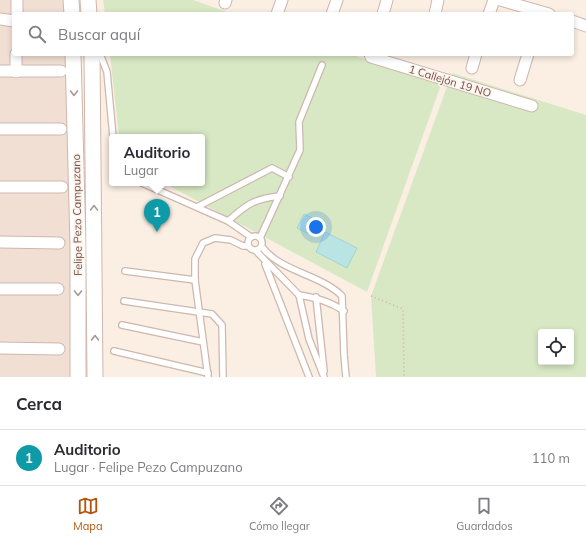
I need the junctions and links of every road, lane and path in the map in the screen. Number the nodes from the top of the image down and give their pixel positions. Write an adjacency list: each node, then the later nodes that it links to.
1 (17, 0): 10 (street)
2 (71, 0): 11 (main road)
3 (88, 0): 12 (main road)
4 (282, 0): 13 (street)
5 (337, 0): 14 (street)
6 (388, 0): 15 (street)
7 (438, 0): 16 (street)
8 (494, 0): 17 (street)
9 (500, 0): 18 (street)
10 (17, 12)
11 (72, 12)
12 (90, 12)
13 (278, 12)
14 (333, 12)
15 (384, 12)
16 (435, 12)
17 (490, 12)
18 (539, 12)
19 (0, 19): 20 (street)
20 (12, 20)
21 (574, 23): 22 (street)
22 (586, 26)
23 (16, 56): 34 (street)
24 (73, 56): 73 (main road, Felipe Pezo Campuzano, one-way to 73)
25 (92, 56): 74 (main road, Felipe Pezo Campuzano, one-way to 25)
26 (101, 56): 39 (lane)
27 (371, 56): 36 (street, 1 Callejón 19 NO)
28 (475, 56): 31 (street)
29 (527, 56): 35 (street)
30 (322, 65): 40 (lane)
31 (472, 68)
32 (0, 71): 34 (street)
33 (61, 71): 34 (street)
34 (16, 72)
35 (520, 80)
36 (532, 106)
37 (0, 129): 38 (street)
38 (61, 129)
39 (112, 134)
40 (289, 177): 44 (lane); 45 (lane)
41 (149, 186): 45 (lane)
42 (0, 187): 43 (street)
43 (62, 188)
44 (280, 196): 46 (lane); 48 (lane)
45 (197, 207): 46 (lane)
46 (228, 221): 47 (lane)
47 (251, 237): 48 (lane); 51 (lane)
48 (260, 238): 52 (lane)
49 (0, 242): 50 (street)
50 (59, 243)
51 (248, 246): 53 (lane); 56 (lane)
52 (262, 247): 53 (lane); 63 (lane)
53 (256, 251): 54 (lane)
54 (264, 260): 59 (lane); 76 (lane)
55 (125, 270): 56 (lane)
56 (195, 280): 64 (lane)
57 (0, 289): 58 (street)
58 (58, 289)
59 (299, 295): 61 (lane); 67 (lane)
60 (371, 296): 79 (path)
61 (316, 297): 63 (lane); 66 (lane)
62 (124, 301): 64 (lane)
63 (344, 311): 78 (lane)
64 (199, 313): 68 (lane); 75 (lane)
65 (122, 326): 68 (lane)
66 (320, 338): 67 (lane); 77 (lane)
67 (309, 339): 77 (lane)
68 (203, 342): 72 (lane)
69 (0, 348): 70 (street)
70 (59, 349)
71 (114, 351): 72 (lane)
72 (208, 375)
73 (78, 377)
74 (95, 377)
75 (223, 377)
76 (309, 377)
77 (324, 377)
78 (346, 377)
79 (404, 377)

